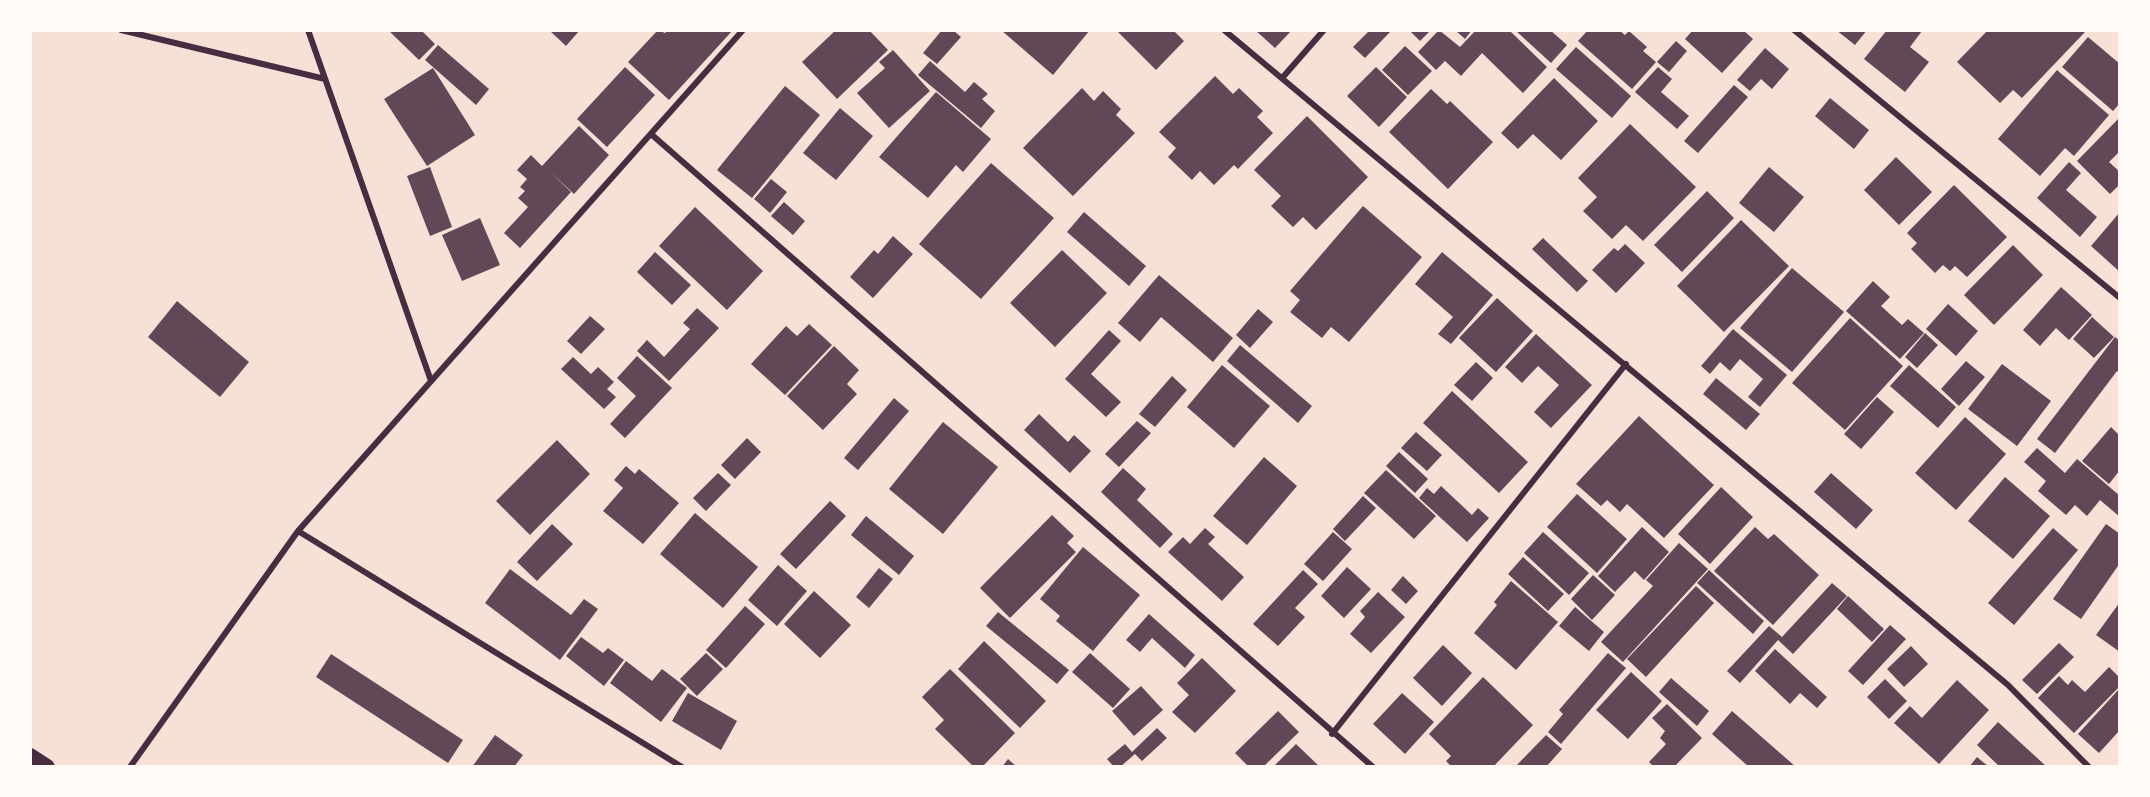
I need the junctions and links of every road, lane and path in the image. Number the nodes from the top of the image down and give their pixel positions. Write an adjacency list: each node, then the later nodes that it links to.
1 (120, 30): 8 (street)
2 (743, 30): 9 (street)
3 (1224, 30): 7 (street)
4 (1324, 30): 7 (street)
5 (1794, 30): 10 (street)
6 (310, 31): 8 (street)
7 (1283, 77): 11 (street)
8 (325, 79): 12 (street)
9 (651, 134): 12 (street); 14 (street)
10 (2120, 298)
11 (1626, 364): 14 (street); 20 (street)
12 (431, 381): 13 (street)
13 (298, 531): 17 (street); 18 (street)
14 (1332, 734): 19 (street)
15 (30, 756): 16 (highway)
16 (47, 767)
17 (130, 767)
18 (681, 767)
19 (1373, 767)
20 (2089, 767)

